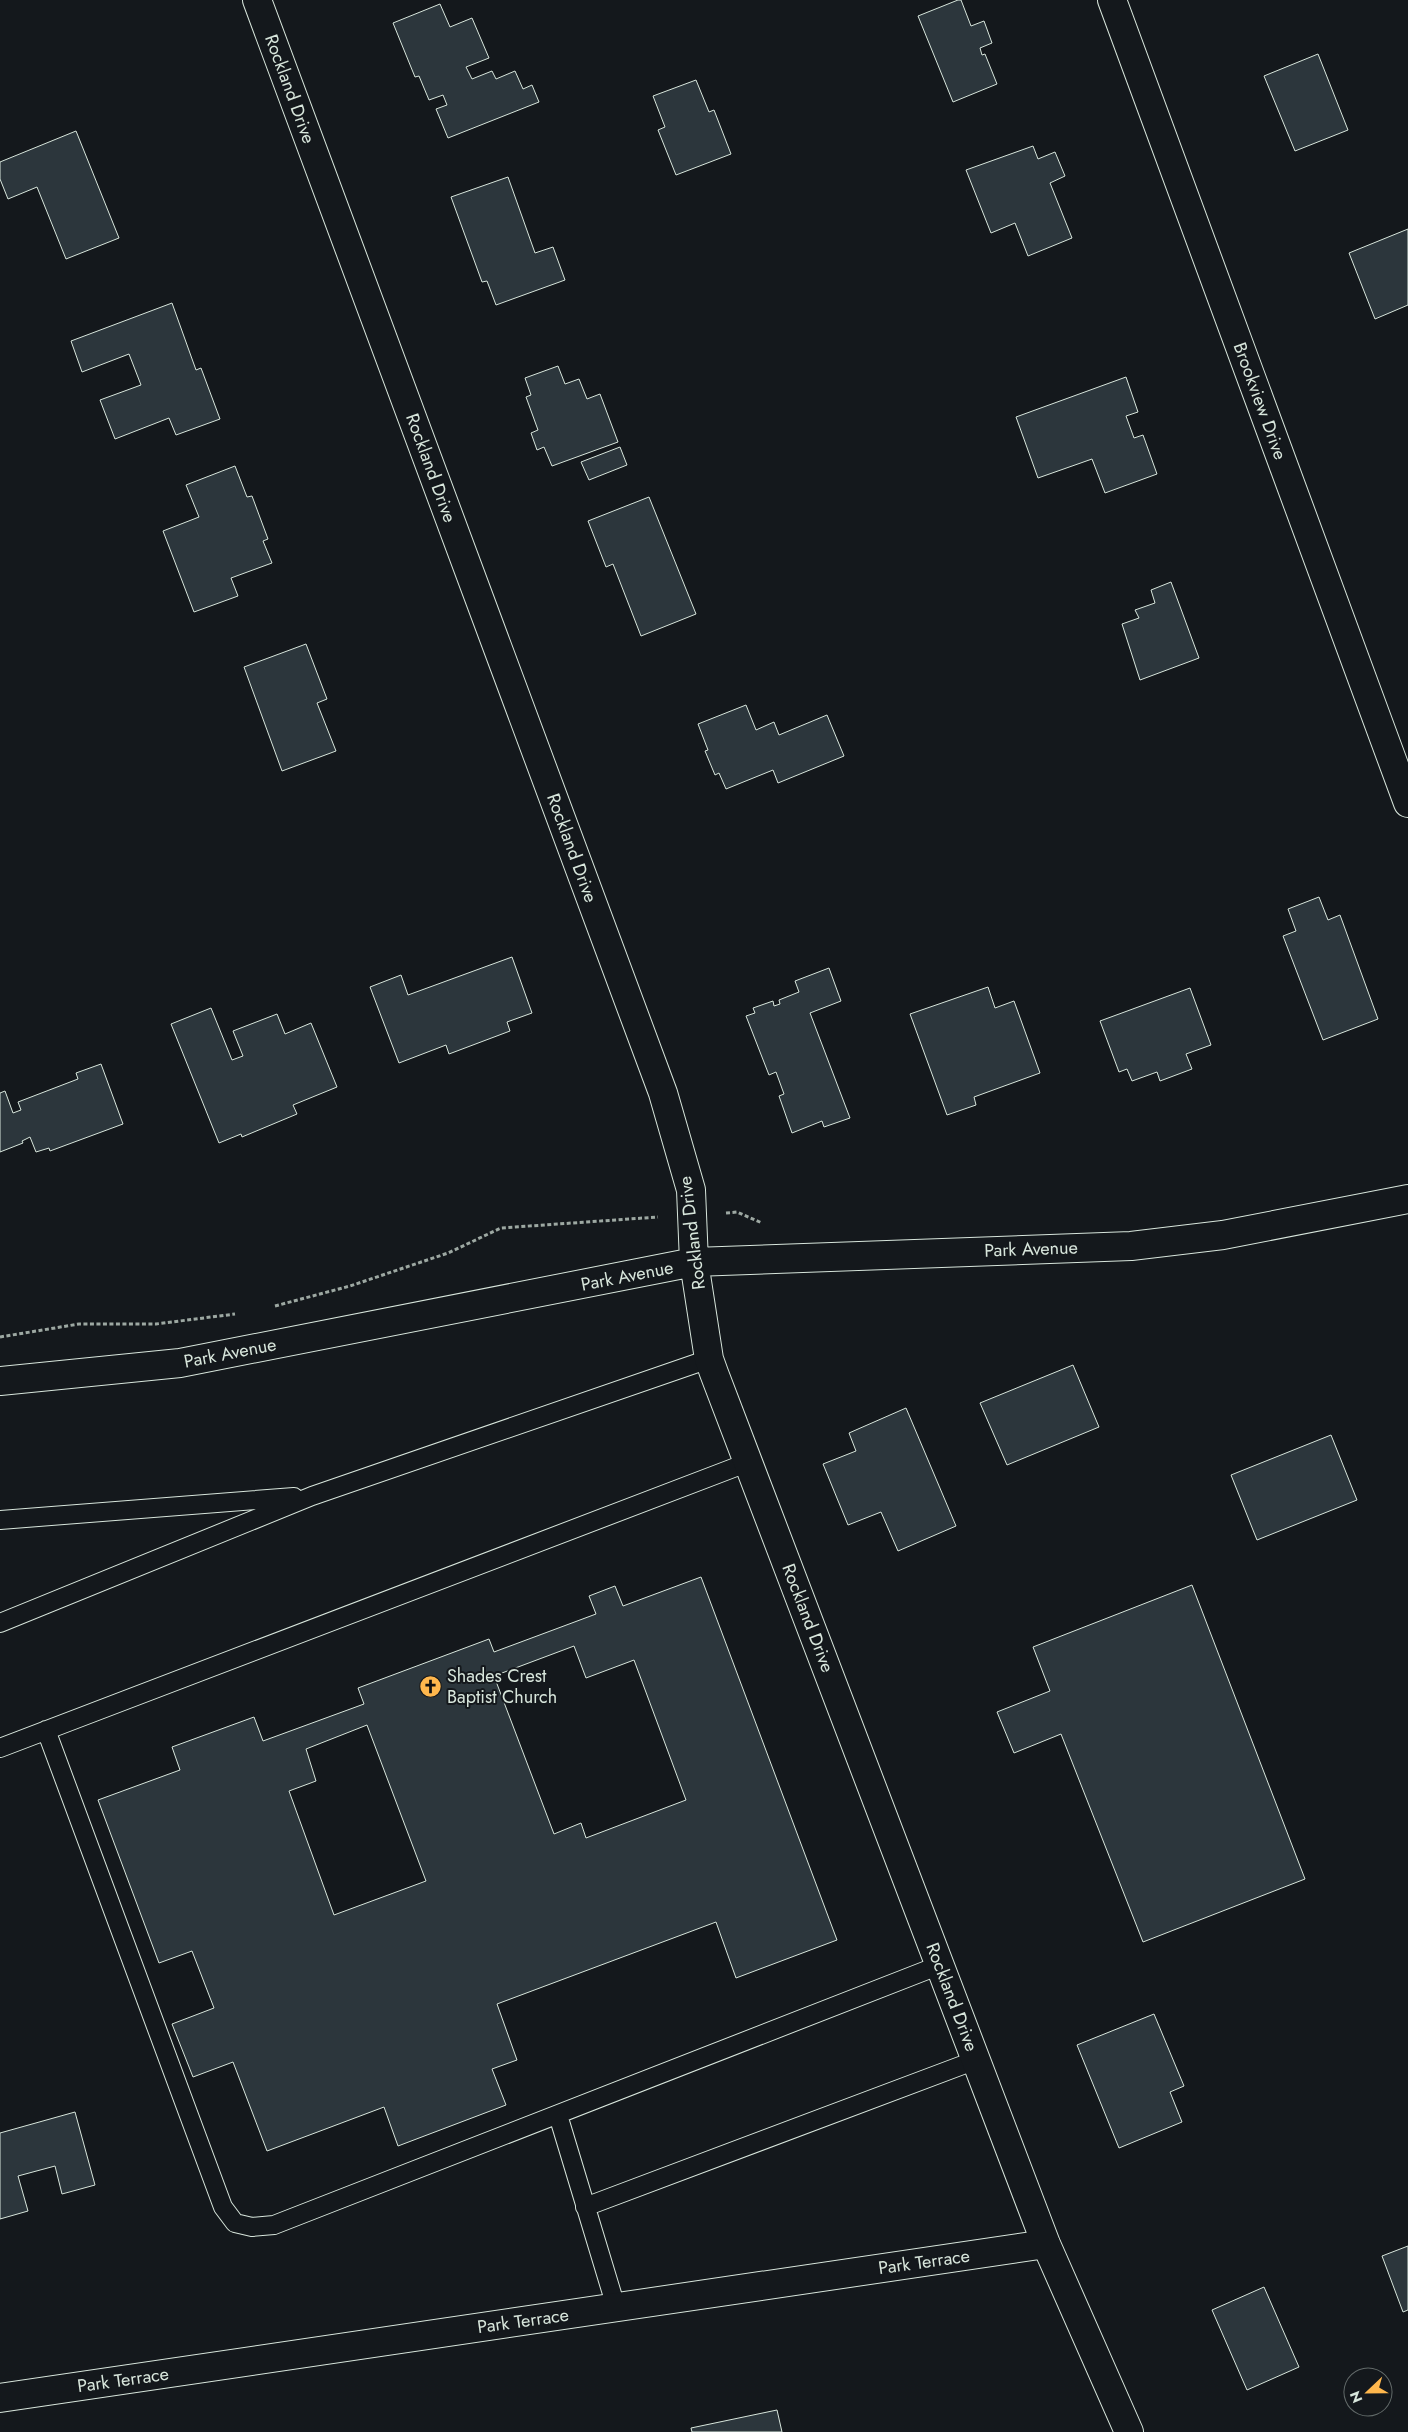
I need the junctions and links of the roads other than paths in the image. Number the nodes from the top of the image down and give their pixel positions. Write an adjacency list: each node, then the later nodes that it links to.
1 (257, 0): 5 (street, Rockland Drive)
2 (1112, 0): 3 (street, Brookview Drive)
3 (1408, 803)
4 (1408, 1199): 5 (street, Park Avenue)
5 (694, 1262): 6 (street, Rockland Drive); 7 (street, Park Avenue)
6 (710, 1359): 8 (street, Rockland Drive); 9 (lane)
7 (0, 1381)
8 (749, 1462): 12 (lane); 14 (street, Rockland Drive)
9 (312, 1496): 10 (lane); 11 (lane)
10 (0, 1520)
11 (0, 1623)
12 (46, 1730): 13 (lane); 16 (lane)
13 (0, 1748)
14 (940, 1965): 15 (street, Rockland Drive); 16 (lane)
15 (976, 2060): 17 (lane); 18 (street, Rockland Drive)
16 (558, 2115): 17 (lane)
17 (585, 2207): 19 (lane)
18 (1046, 2244): 19 (street, Park Terrace); 21 (street, Rockland Drive)
19 (616, 2307): 20 (street, Park Terrace)
20 (0, 2398)
21 (1129, 2432)

